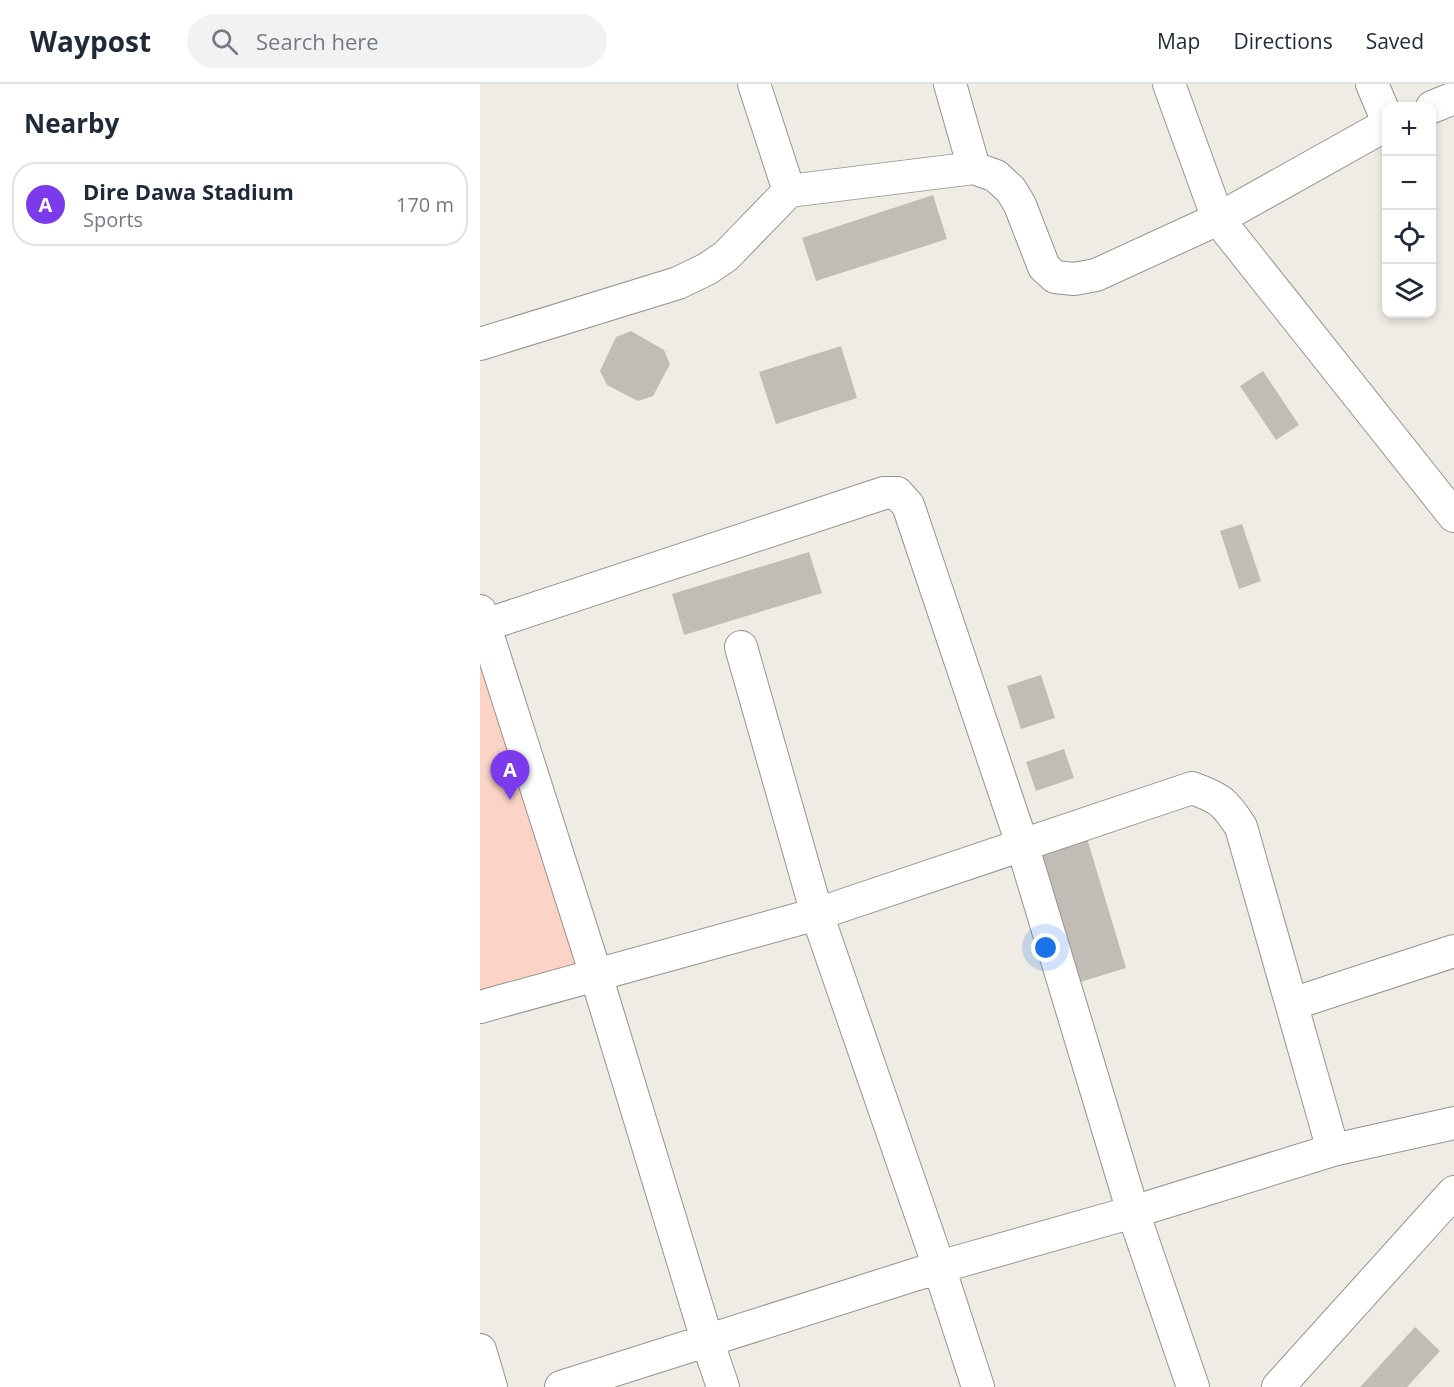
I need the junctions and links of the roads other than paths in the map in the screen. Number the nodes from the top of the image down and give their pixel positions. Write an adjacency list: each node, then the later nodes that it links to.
1 (754, 84): 10 (street)
2 (950, 84): 9 (street)
3 (1169, 84): 11 (street)
4 (1372, 84): 7 (street)
5 (1454, 98): 6 (street)
6 (1436, 105)
7 (1382, 108)
8 (1382, 127): 11 (street)
9 (974, 168): 10 (street); 11 (street)
10 (789, 191): 12 (street)
11 (1218, 219): 13 (street)
12 (480, 344)
13 (1454, 516)
14 (482, 618): 16 (street); 19 (street)
15 (741, 647): 17 (street)
16 (1022, 844): 17 (street); 20 (street); 25 (street)
17 (817, 914): 19 (street); 26 (street)
18 (1454, 951): 20 (street)
19 (596, 975): 21 (street); 27 (street)
20 (1292, 1004): 23 (street)
21 (480, 1007)
22 (1454, 1123): 23 (street)
23 (1333, 1150): 25 (street)
24 (1454, 1192): 34 (street)
25 (1132, 1212): 26 (street); 33 (street)
26 (939, 1267): 27 (street); 32 (street)
27 (706, 1340): 30 (street); 31 (street)
28 (480, 1350): 29 (street)
29 (490, 1387)
30 (561, 1387)
31 (723, 1387)
32 (978, 1387)
33 (1192, 1387)
34 (1278, 1387)

